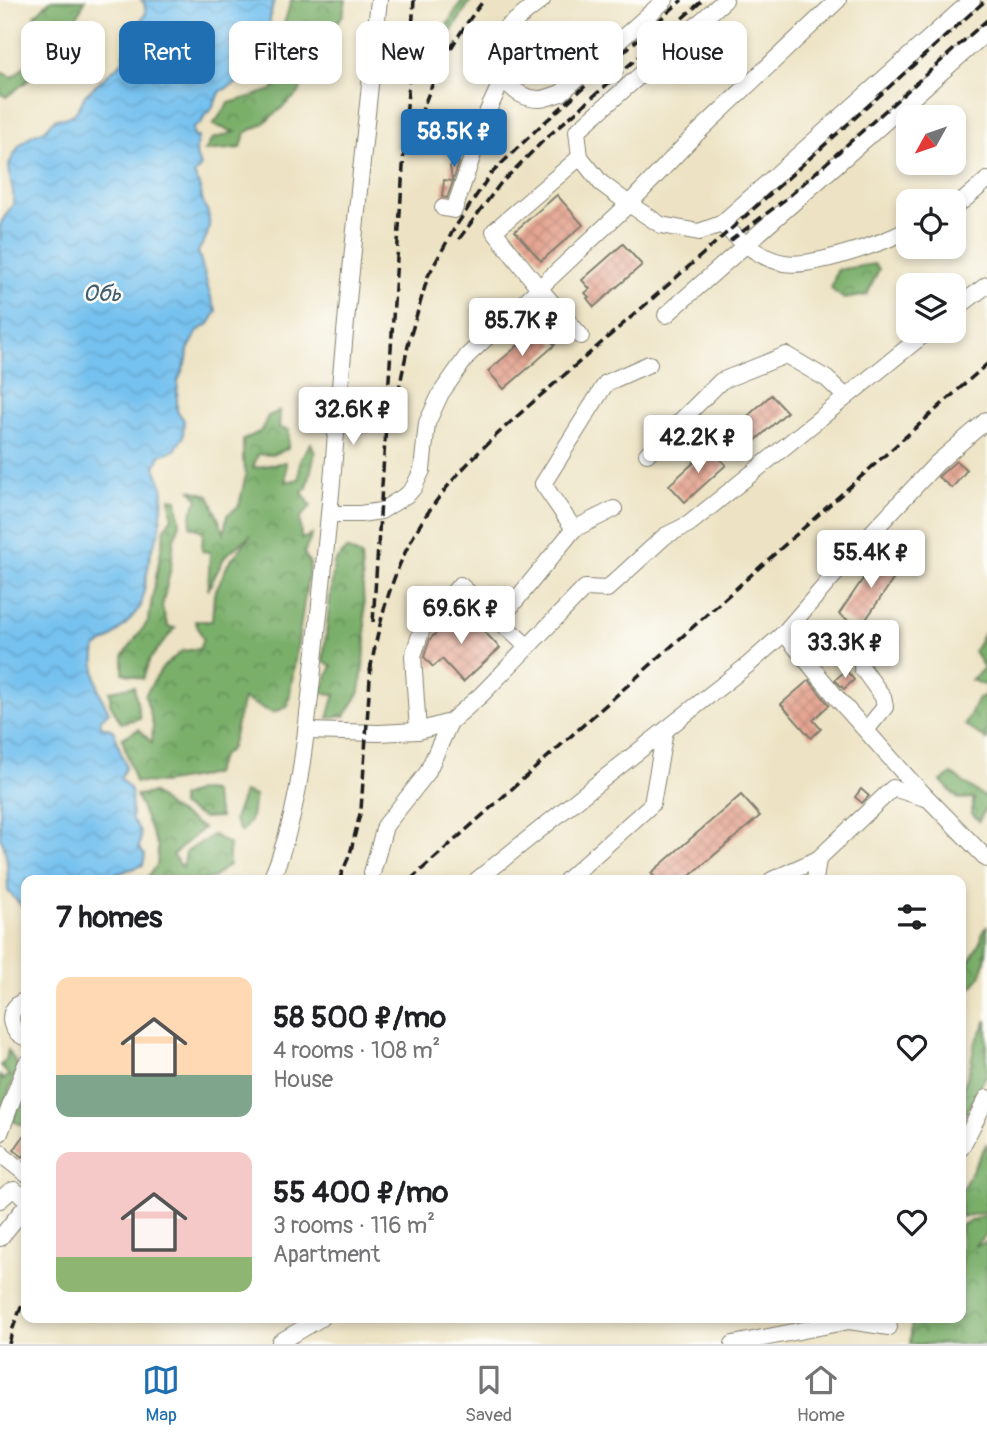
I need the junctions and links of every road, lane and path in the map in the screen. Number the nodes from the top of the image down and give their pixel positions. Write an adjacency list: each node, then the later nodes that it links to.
1 (379, 0): 32 (street)
2 (542, 0): 7 (street)
3 (665, 0): 9 (street)
4 (725, 0): 13 (street)
5 (838, 0): 16 (street)
6 (972, 0): 18 (street)
7 (515, 21)
8 (987, 32): 20 (street)
9 (623, 38)
10 (500, 84): 17 (street)
11 (509, 84): 12 (street)
12 (571, 84)
13 (580, 157): 16 (street); 22 (street)
14 (987, 180): 15 (street)
15 (966, 198)
16 (629, 204): 18 (street); 22 (street)
17 (443, 208)
18 (721, 224): 20 (street)
19 (896, 235): 20 (street)
20 (746, 244): 24 (street)
21 (987, 285): 23 (street)
22 (539, 288): 25 (street); 32 (street)
23 (966, 301)
24 (666, 315)
25 (581, 336)
26 (913, 343): 28 (street)
27 (649, 364): 33 (street)
28 (846, 397): 30 (street); 36 (street)
29 (987, 420): 35 (street)
30 (647, 454)
31 (614, 509): 33 (street)
32 (330, 514): 39 (street)
33 (574, 529): 34 (street)
34 (499, 621): 36 (street); 41 (street)
35 (784, 633): 40 (street); 42 (street)
36 (528, 647): 38 (street)
37 (862, 668): 40 (street)
38 (450, 722): 41 (street); 46 (street)
39 (307, 730): 41 (street); 47 (street)
40 (866, 730): 43 (street)
41 (418, 731)
42 (665, 731): 48 (street); 49 (street)
43 (928, 798): 44 (street); 45 (street)
44 (818, 859): 50 (street); 51 (street)
45 (987, 859)
46 (372, 873)
47 (273, 875)
48 (483, 875)
49 (574, 875)
50 (783, 875)
51 (816, 875)
52 (21, 1002): 53 (street)
53 (6, 1018): 54 (street)
54 (21, 1035)
55 (21, 1077): 57 (street)
56 (987, 1098): 58 (street)
57 (0, 1133)
58 (966, 1138)
59 (0, 1152): 60 (street)
60 (21, 1170)
61 (21, 1195): 62 (street)
62 (0, 1200)
63 (21, 1212): 64 (street)
64 (0, 1238)
65 (312, 1323): 68 (street)
66 (839, 1323): 69 (street)
67 (890, 1323): 70 (street)
68 (280, 1342)
69 (741, 1343)
70 (887, 1344)

